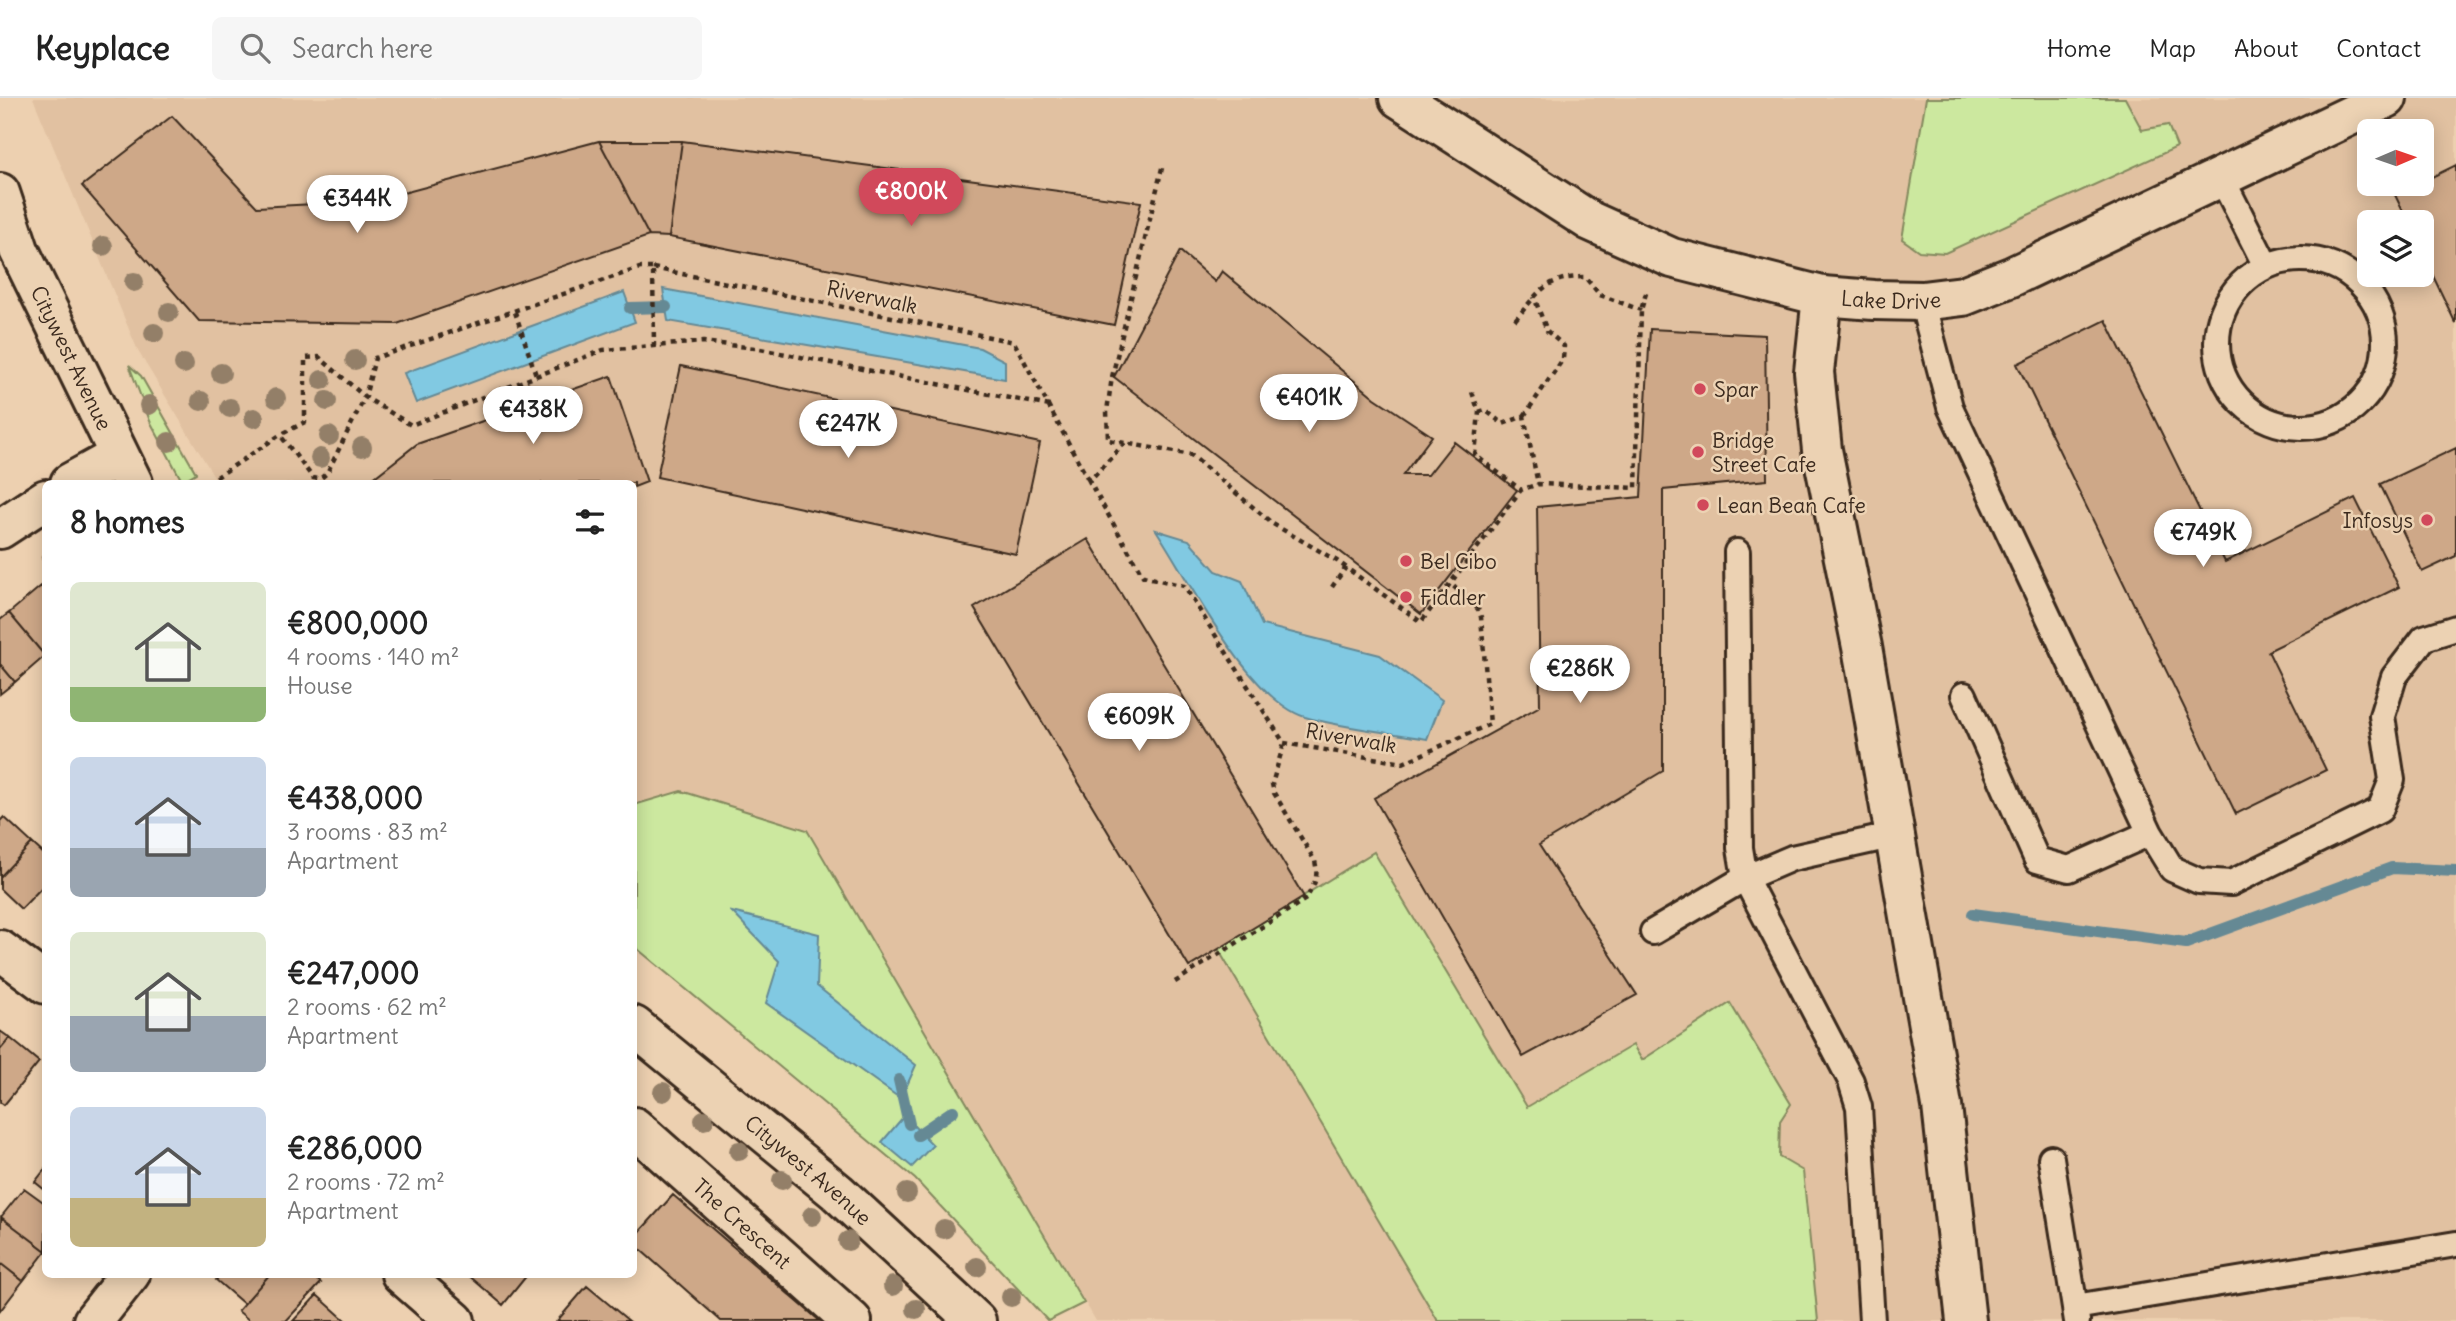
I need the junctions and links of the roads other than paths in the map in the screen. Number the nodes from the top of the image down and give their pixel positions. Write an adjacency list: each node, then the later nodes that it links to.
1 (1399, 98): 6 (street, Lake Drive)
2 (2387, 98): 3 (street, Lake Drive)
3 (2221, 177): 5 (lane); 7 (street, Lake Drive)
4 (0, 193): 8 (street, Citywest Avenue)
5 (2266, 266): 5 (lane)
6 (1822, 296): 7 (street, Lake Drive); 16 (street)
7 (1922, 302): 15 (lane)
8 (126, 469): 9 (street)
9 (82, 480)
10 (42, 502): 11 (street)
11 (0, 528)
12 (1737, 552): 17 (lane)
13 (2456, 628): 15 (lane)
14 (1964, 695): 15 (lane)
15 (2150, 833)
16 (1895, 835): 17 (lane); 33 (street)
17 (1745, 878): 18 (lane); 32 (lane)
18 (1653, 932)
19 (0, 950): 20 (street)
20 (42, 981)
21 (637, 1028): 31 (street, Citywest Avenue)
22 (637, 1130): 30 (street, The Crescent)
23 (2051, 1158): 27 (lane)
24 (2456, 1244): 27 (lane)
25 (128, 1278): 28 (street)
26 (406, 1278): 29 (street)
27 (2076, 1314)
28 (93, 1321)
29 (455, 1321)
30 (852, 1321)
31 (976, 1321)
32 (1872, 1321)
33 (1966, 1321)

